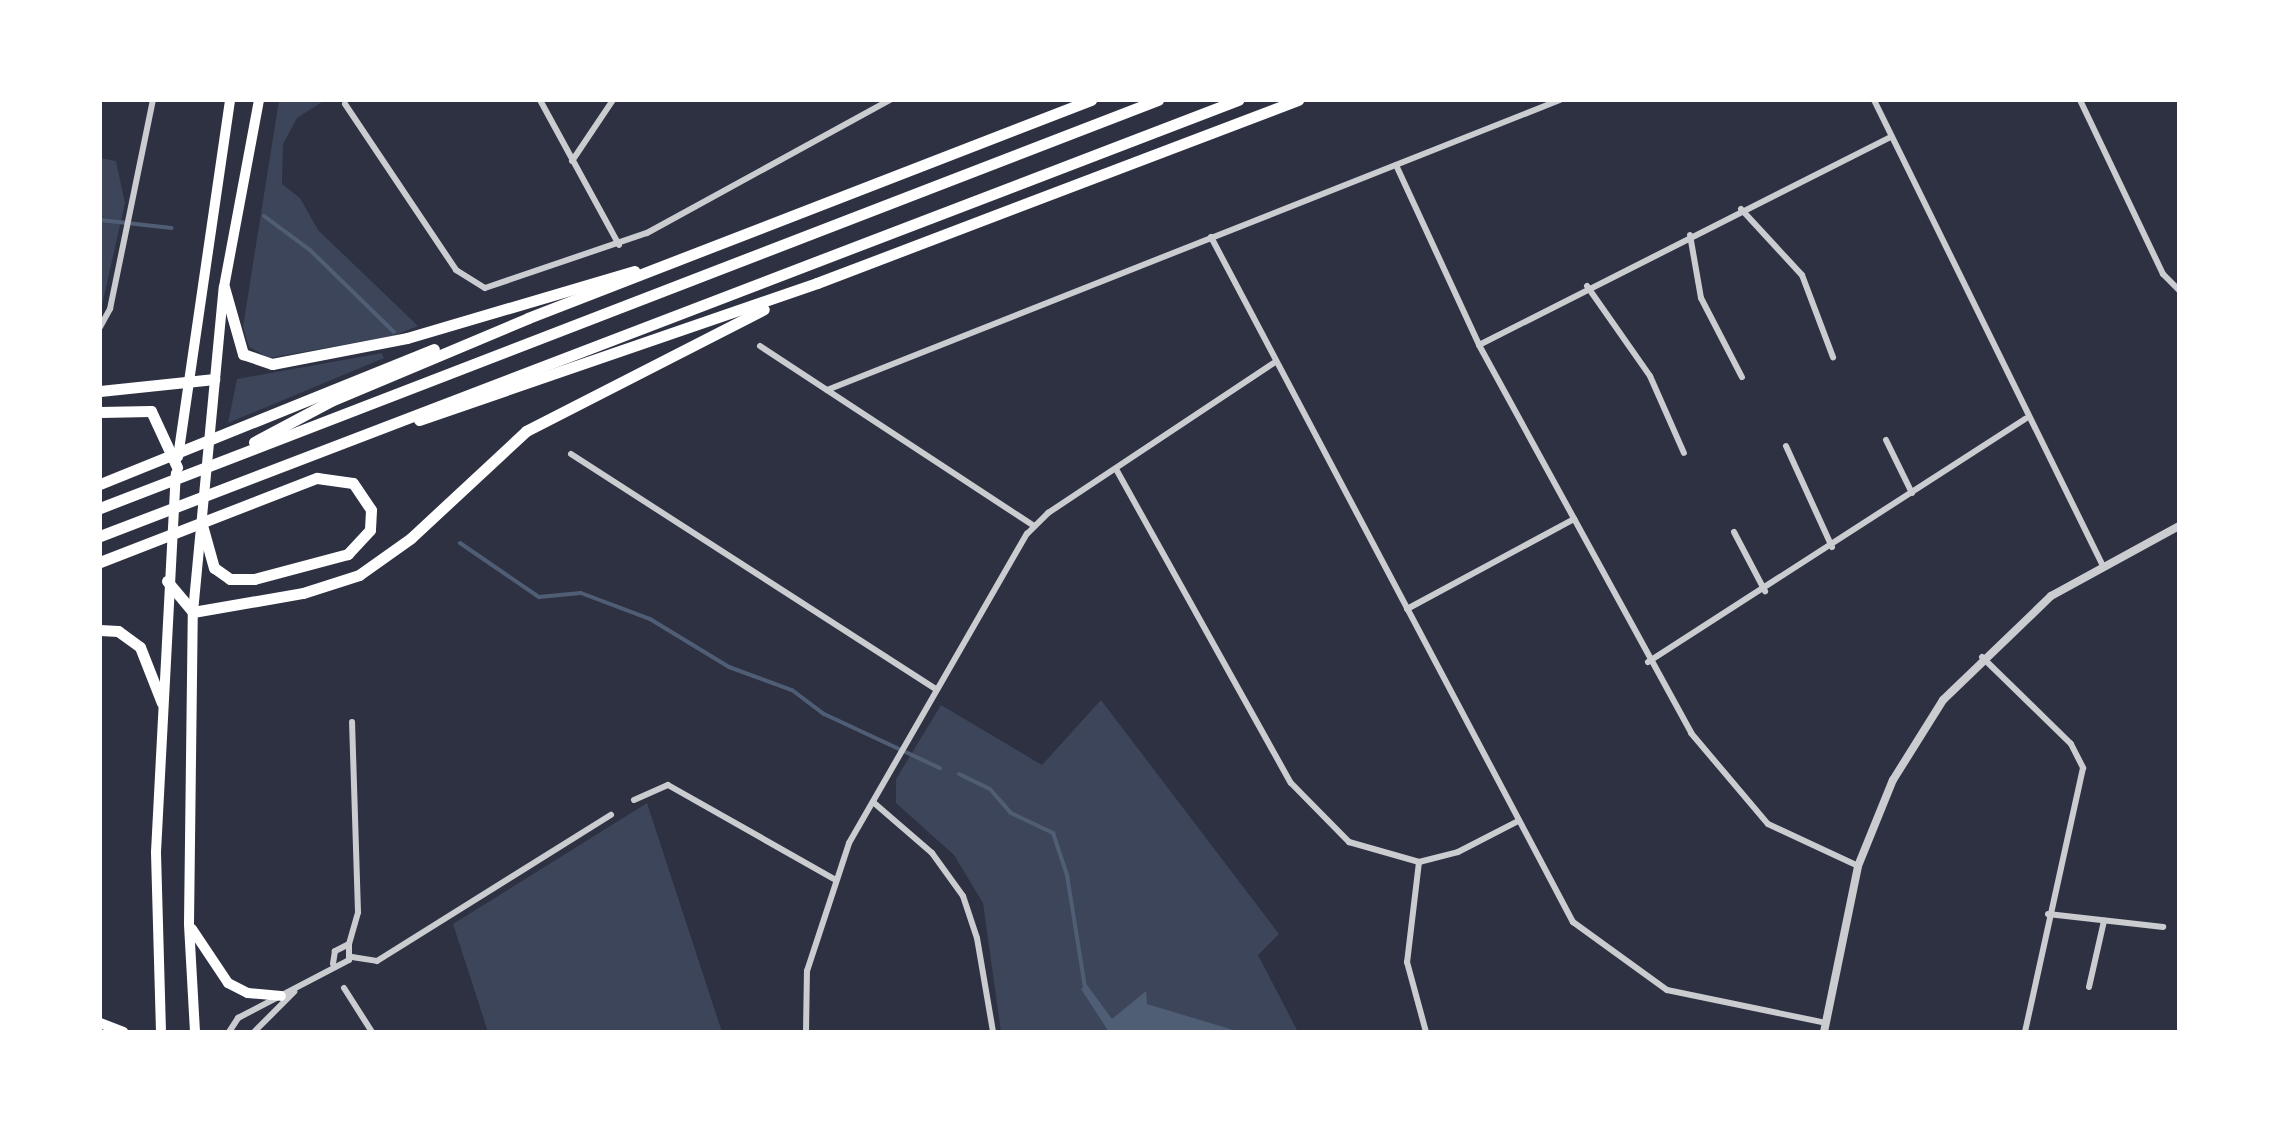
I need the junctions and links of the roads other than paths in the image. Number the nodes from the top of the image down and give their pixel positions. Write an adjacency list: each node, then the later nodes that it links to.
1 (153, 100): 27 (street)
2 (230, 100): 34 (main road)
3 (258, 100): 25 (main road)
4 (540, 100): 16 (street)
5 (613, 100): 16 (street)
6 (890, 100): 21 (street)
7 (1091, 100): 22 (highway)
8 (1158, 100): 45 (highway)
9 (1238, 100): 41 (highway)
10 (1298, 100): 23 (highway)
11 (1560, 100): 17 (street)
12 (1874, 100): 15 (street)
13 (2080, 100): 26 (street)
14 (345, 104): 21 (street)
15 (1890, 137): 18 (street); 39 (street)
16 (572, 161): 21 (street)
17 (1396, 165): 20 (street); 29 (street)
18 (1741, 209): 19 (street); 31 (street)
19 (1690, 235): 24 (street); 33 (street)
20 (1211, 237): 32 (street); 36 (street)
21 (620, 246)
22 (663, 267): 25 (highway); 28 (highway)
23 (818, 283): 41 (highway); 64 (highway)
24 (1587, 286): 29 (street); 43 (street)
25 (224, 287): 35 (main road)
26 (2179, 290)
27 (100, 327)
28 (504, 328): 45 (highway); 48 (highway)
29 (1479, 344): 51 (street)
30 (760, 346): 36 (street)
31 (1832, 357)
32 (1274, 363): 47 (street); 63 (street)
33 (1742, 377)
34 (188, 379): 35 (highway); 37 (highway); 46 (main road)
35 (214, 379): 52 (main road)
36 (827, 390): 53 (street)
37 (100, 391)
38 (100, 412): 46 (highway)
39 (2025, 419): 49 (street); 60 (street)
40 (1886, 440): 49 (street)
41 (339, 444): 56 (highway)
42 (1786, 446): 57 (street)
43 (1684, 453)
44 (571, 454): 68 (street)
45 (233, 456): 50 (highway)
46 (177, 467): 61 (main road)
47 (1116, 469): 53 (street); 75 (street)
48 (100, 484)
49 (1912, 493): 57 (street)
50 (100, 508)
51 (1574, 519): 63 (street); 67 (street)
52 (202, 526): 58 (highway)
53 (1034, 526): 68 (street)
54 (2179, 526): 60 (street)
55 (1734, 532): 62 (street)
56 (100, 536)
57 (1832, 547): 62 (street)
58 (204, 559): 59 (highway); 64 (main road)
59 (100, 562)
60 (2102, 564): 66 (street)
61 (167, 581): 64 (highway); 69 (main road)
62 (1765, 591): 67 (street)
63 (1406, 609): 74 (street)
64 (193, 612): 80 (main road)
65 (100, 630): 69 (highway)
66 (1982, 656): 76 (street); 78 (street)
67 (1648, 662): 76 (street)
68 (937, 690): 72 (street)
69 (162, 703): 95 (main road)
70 (352, 722): 82 (street)
71 (634, 800): 77 (street)
72 (873, 802): 77 (street); 99 (street)
73 (611, 815): 83 (street)
74 (1518, 820): 75 (street); 91 (street)
75 (1419, 862): 100 (street)
76 (1858, 866): 91 (street)
77 (834, 879): 98 (street)
78 (2048, 914): 79 (street); 101 (street)
79 (2104, 921): 81 (street); 87 (street)
80 (189, 924): 88 (main road); 96 (main road)
81 (2163, 927)
82 (349, 944): 83 (street); 84 (street)
83 (352, 957): 84 (street)
84 (333, 964): 85 (street)
85 (302, 984): 88 (street); 93 (street)
86 (344, 988): 97 (street)
87 (2090, 988)
88 (281, 996): 89 (street)
89 (242, 1017): 92 (street); 93 (street)
90 (100, 1022): 94 (main road)
91 (1825, 1027)
92 (231, 1031)
93 (254, 1031)
94 (123, 1032)
95 (160, 1032)
96 (195, 1032)
97 (372, 1032)
98 (806, 1032)
99 (992, 1032)
100 (1426, 1032)
101 (2025, 1032)

